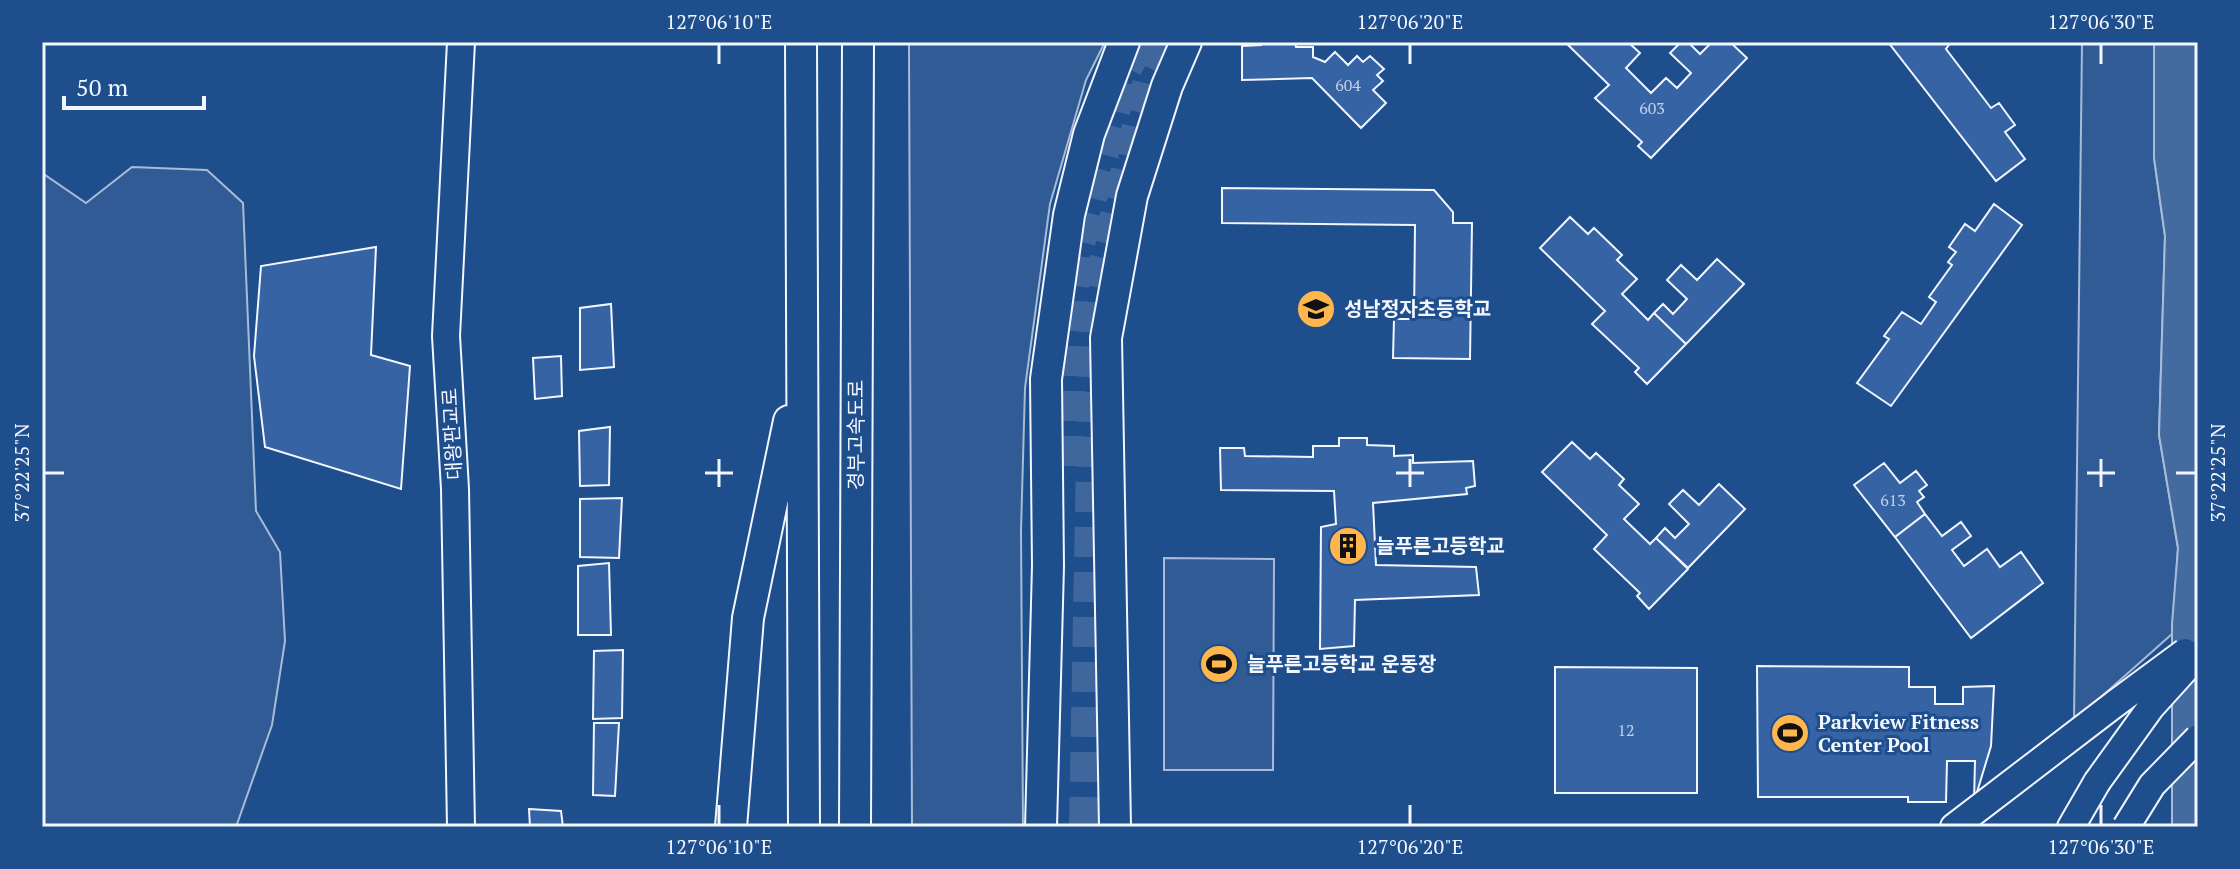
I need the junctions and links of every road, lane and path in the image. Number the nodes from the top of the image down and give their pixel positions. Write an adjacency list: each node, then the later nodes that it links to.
1 (461, 42): 10 (main road, 대왕판교로)
2 (801, 42): 6 (highway)
3 (858, 42): 13 (highway, 경부고속도로)
4 (1124, 42): 14 (highway)
5 (1186, 42): 15 (highway)
6 (802, 360): 11 (highway); 12 (highway)
7 (2198, 644): 16 (main road, bridge)
8 (2198, 655): 17 (main road, bridge)
9 (2198, 738): 18 (main road, bridge)
10 (461, 827)
11 (731, 827)
12 (804, 827)
13 (855, 827)
14 (1041, 827)
15 (1115, 827)
16 (1954, 827)
17 (2071, 827)
18 (2126, 827)

